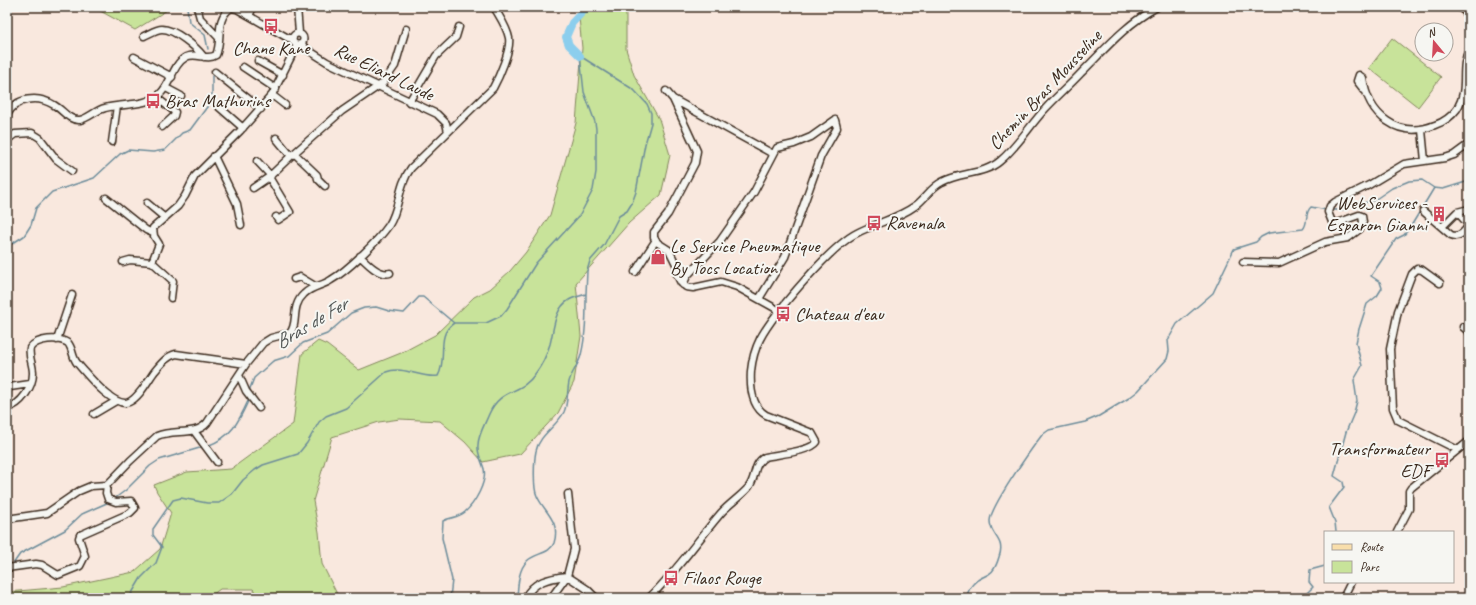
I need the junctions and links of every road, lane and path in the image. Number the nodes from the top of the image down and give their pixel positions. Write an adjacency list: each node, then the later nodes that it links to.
1 (197, 7): 14 (street)
2 (253, 7): 9 (street)
3 (297, 7): 12 (street)
4 (494, 7): 43 (street)
5 (1157, 7): 81 (street, Chemin Bras Mousseline)
6 (1461, 7): 8 (main road)
7 (236, 8): 9 (street); 14 (street)
8 (1469, 14)
9 (249, 16): 15 (street)
10 (459, 26): 34 (street)
11 (406, 29): 25 (street)
12 (299, 33): 15 (street); 16 (street)
13 (144, 36): 18 (street)
14 (218, 37): 18 (street)
15 (293, 38): 16 (street, Rue Eliard Laude)
16 (299, 44): 23 (street); 25 (street, Rue Eliard Laude)
17 (1469, 50): 42 (street)
18 (204, 56): 24 (street)
19 (134, 57): 24 (street)
20 (258, 61): 23 (street)
21 (243, 67): 27 (street)
22 (215, 72): 38 (street)
23 (283, 75): 27 (street)
24 (172, 77): 26 (street)
25 (380, 86): 34 (street, Rue Eliard Laude); 48 (street)
26 (166, 88): 31 (street); 32 (street)
27 (276, 88): 30 (street)
28 (1364, 90): 42 (street)
29 (666, 91): 33 (street)
30 (272, 95): 35 (street); 38 (street)
31 (181, 96)
32 (156, 98): 36 (street); 40 (street)
33 (673, 99): 49 (street); 67 (street)
34 (409, 102): 43 (street, Rue Eliard Laude)
35 (285, 105)
36 (117, 106): 39 (street); 46 (street)
37 (219, 108): 41 (street)
38 (261, 109): 41 (street)
39 (7, 115)
40 (162, 127)
41 (243, 128): 50 (street)
42 (1422, 130): 52 (street)
43 (448, 132): 68 (street)
44 (276, 138): 48 (street)
45 (7, 140): 53 (street)
46 (112, 142)
47 (1469, 144): 52 (street)
48 (293, 154): 54 (street); 55 (street)
49 (773, 154): 76 (street); 80 (street)
50 (214, 156): 62 (street); 64 (street)
51 (257, 161): 54 (street)
52 (1425, 161): 71 (street)
53 (72, 171)
54 (270, 177): 56 (street); 63 (street)
55 (325, 186)
56 (253, 188)
57 (106, 198): 66 (street)
58 (147, 203): 62 (street)
59 (1469, 209): 61 (street)
60 (1423, 211): 65 (street)
61 (1457, 212): 65 (street); 65 (street)
62 (165, 218): 66 (street)
63 (278, 220)
64 (241, 225)
65 (1442, 227)
66 (153, 233): 70 (street)
67 (656, 240): 72 (street); 76 (street)
68 (360, 256): 73 (street); 77 (street)
69 (123, 262): 70 (street)
70 (152, 262): 79 (street)
71 (1243, 262)
72 (635, 272)
73 (390, 273)
74 (294, 279): 77 (street)
75 (1440, 282): 95 (street)
76 (683, 285): 80 (street)
77 (315, 286): 85 (street)
78 (72, 295): 84 (street)
79 (171, 298)
80 (759, 299): 81 (street)
81 (780, 311): 107 (street, Chemin Bras Mousseline)
82 (1463, 327): 83 (street)
83 (1469, 332)
84 (57, 340): 87 (street); 89 (street)
85 (246, 364): 86 (street); 89 (street)
86 (239, 375): 91 (street); 93 (street)
87 (30, 384): 88 (street); 90 (street)
88 (10, 387)
89 (116, 401): 92 (street)
90 (7, 408)
91 (259, 408)
92 (94, 414)
93 (194, 431): 96 (street); 97 (street)
94 (1469, 441): 95 (street)
95 (1458, 450): 100 (street)
96 (217, 462)
97 (107, 485): 99 (street); 101 (street)
98 (568, 494): 102 (street)
99 (7, 519)
100 (1398, 531)
101 (7, 568)
102 (567, 576): 104 (street); 105 (street); 106 (street)
103 (1351, 583): 108 (street)
104 (525, 598)
105 (551, 598)
106 (596, 598)
107 (649, 598)
108 (1343, 598)

